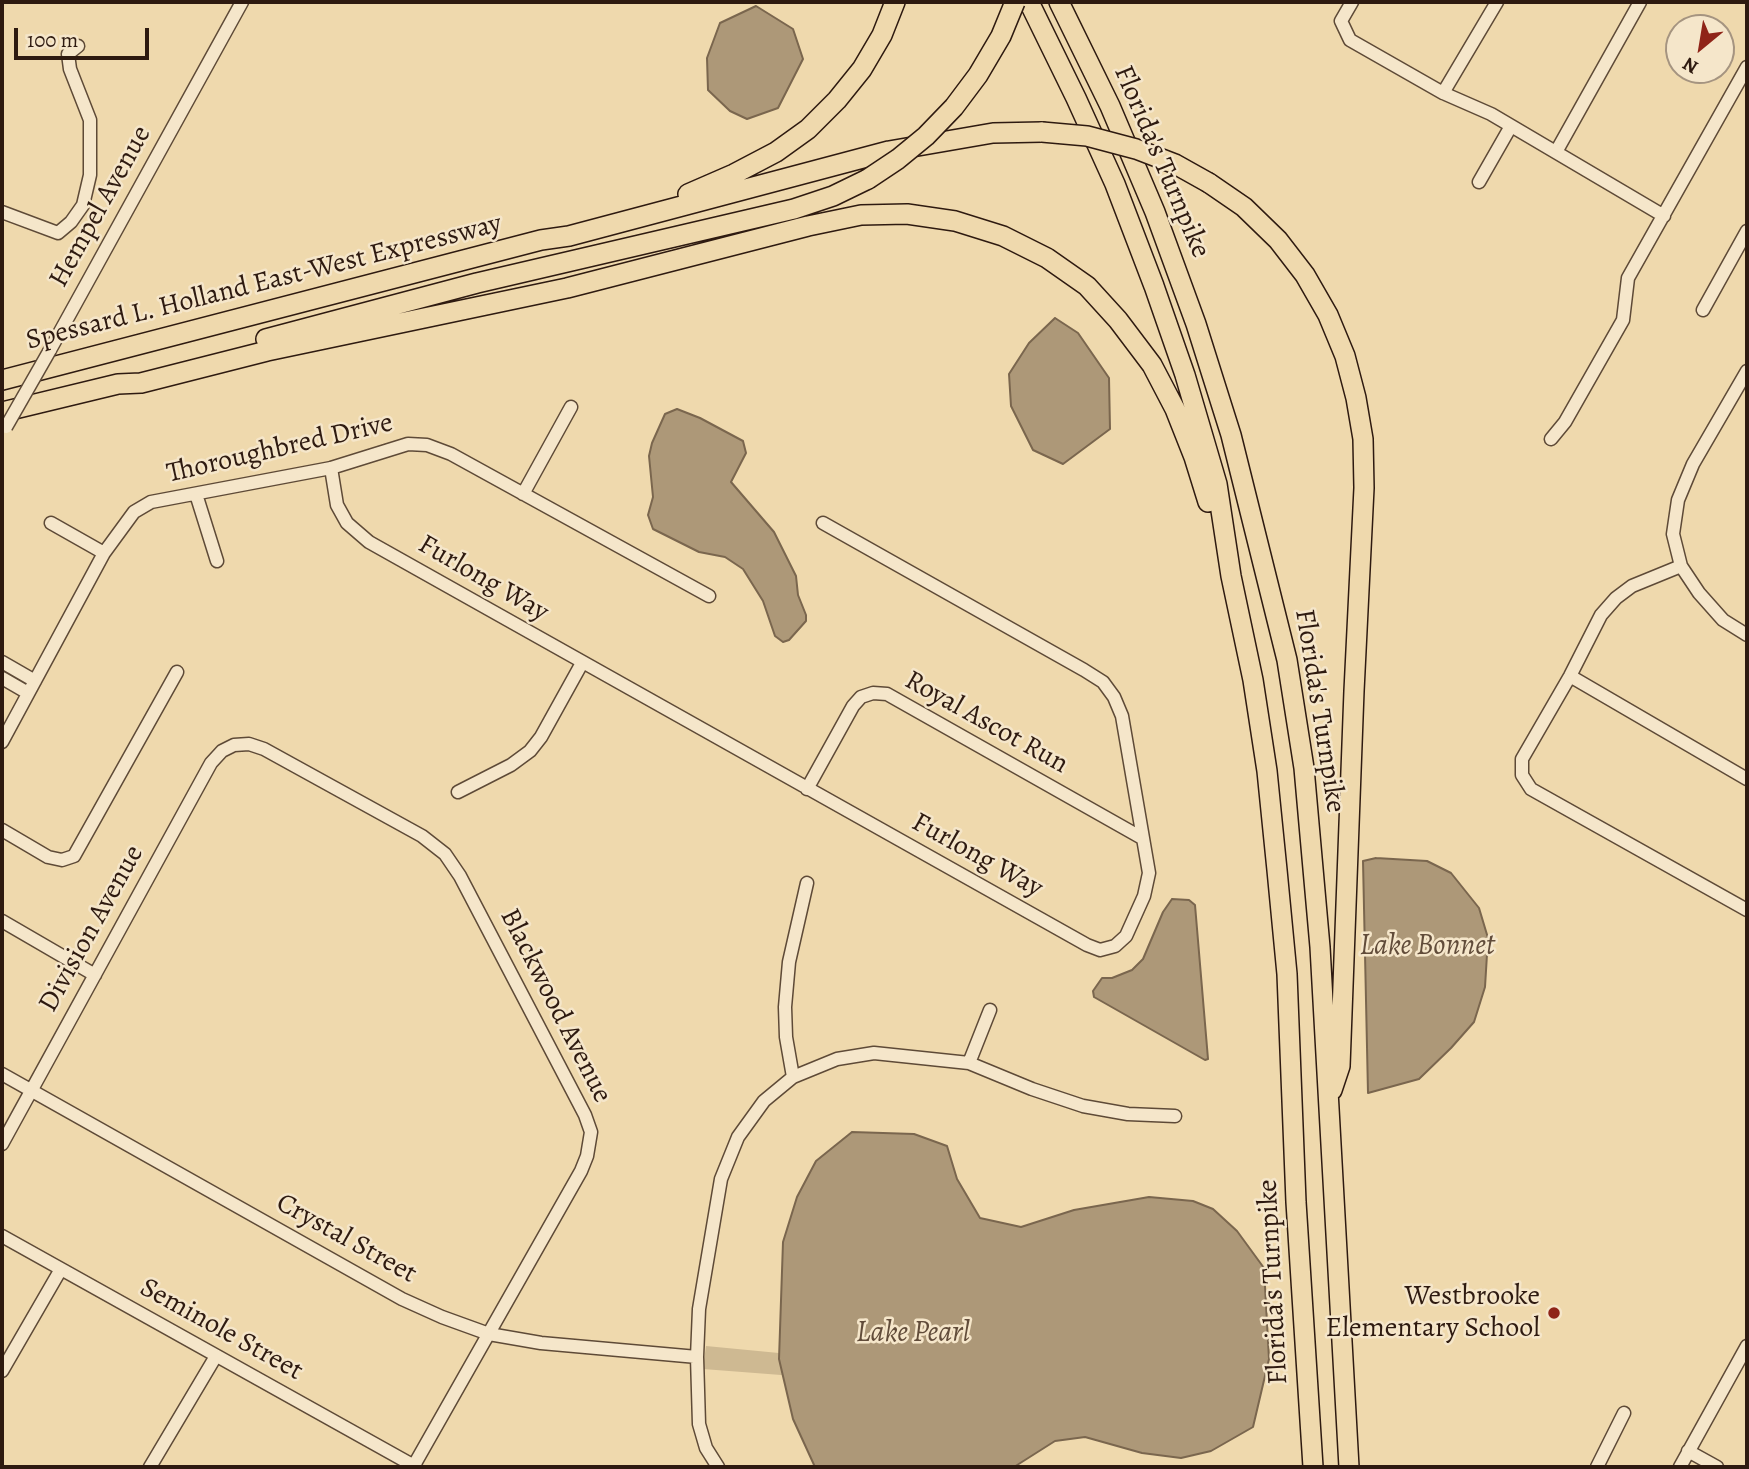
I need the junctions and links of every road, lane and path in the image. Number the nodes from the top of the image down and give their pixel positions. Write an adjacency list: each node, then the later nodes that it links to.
1 (241, 2): 24 (street, Hempel Avenue, bridge)
2 (895, 2): 18 (highway)
3 (1015, 2): 22 (highway, bridge)
4 (1029, 2): 34 (highway, Florida's Turnpike)
5 (1059, 2): 60 (highway, Florida's Turnpike)
6 (1352, 2): 11 (street)
7 (1496, 2): 11 (street)
8 (1640, 2): 13 (street)
9 (78, 47): 15 (street)
10 (1747, 67): 16 (street)
11 (1443, 93): 12 (street)
12 (1511, 126): 13 (street); 14 (street)
13 (1556, 152): 16 (street)
14 (1479, 182)
15 (2, 212)
16 (1664, 216): 25 (street)
17 (1747, 231): 19 (street)
18 (541, 240): 21 (highway, Spessard L. Holland East-West Expressway); 60 (highway, bridge)
19 (1703, 310)
20 (1747, 370): 33 (street)
21 (2, 380)
22 (118, 384): 24 (highway); 34 (highway)
23 (571, 407): 28 (street)
24 (3, 425)
25 (1550, 439)
26 (331, 468): 27 (street, Thoroughbred Drive); 28 (street, Thoroughbred Drive); 38 (street, Furlong Way)
27 (196, 494): 31 (street, Thoroughbred Drive); 32 (street)
28 (523, 494): 35 (street, Thoroughbred Drive)
29 (51, 523): 31 (street)
30 (823, 523): 50 (street, Furlong Way)
31 (104, 553): 42 (street, Thoroughbred Drive)
32 (217, 561)
33 (1681, 566): 36 (street); 40 (street)
34 (1231, 576): 75 (highway, Florida's Turnpike)
35 (709, 596)
36 (1747, 635)
37 (2, 662): 42 (street)
38 (582, 663): 47 (street, Furlong Way); 48 (street)
39 (177, 672): 49 (street)
40 (1570, 676): 46 (street); 52 (street)
41 (2, 678): 43 (street)
42 (35, 681): 43 (street, Thoroughbred Drive)
43 (28, 693): 44 (street, Thoroughbred Drive)
44 (2, 742)
45 (234, 745): 54 (street, Division Avenue); 65 (street, Blackwood Avenue)
46 (1747, 779)
47 (807, 789): 50 (street, Royal Ascot Run); 50 (street, Furlong Way)
48 (458, 792)
49 (2, 830)
50 (1142, 838)
51 (807, 883): 58 (street)
52 (1747, 911)
53 (2, 921): 54 (street)
54 (95, 975): 59 (street, Division Avenue)
55 (990, 1010): 56 (street)
56 (969, 1063): 58 (street); 61 (street)
57 (2, 1074): 59 (street, Crystal Street)
58 (793, 1077): 68 (street)
59 (30, 1090): 62 (street, Division Avenue); 65 (street, Crystal Street)
60 (1329, 1097): 76 (highway, Florida's Turnpike)
61 (1175, 1116)
62 (2, 1144)
63 (2, 1236): 64 (street, Seminole Street)
64 (61, 1269): 67 (street, Seminole Street); 69 (street)
65 (489, 1334): 68 (street, Crystal Street); 73 (street, Blackwood Avenue)
66 (1746, 1349): 71 (street)
67 (216, 1356): 72 (street); 73 (street, Seminole Street)
68 (697, 1357): 74 (street)
69 (2, 1371)
70 (1624, 1413): 77 (street)
71 (1688, 1451): 78 (street); 79 (street)
72 (150, 1467)
73 (414, 1467)
74 (718, 1467)
75 (1313, 1467)
76 (1349, 1467)
77 (1597, 1467)
78 (1680, 1467)
79 (1717, 1467)

